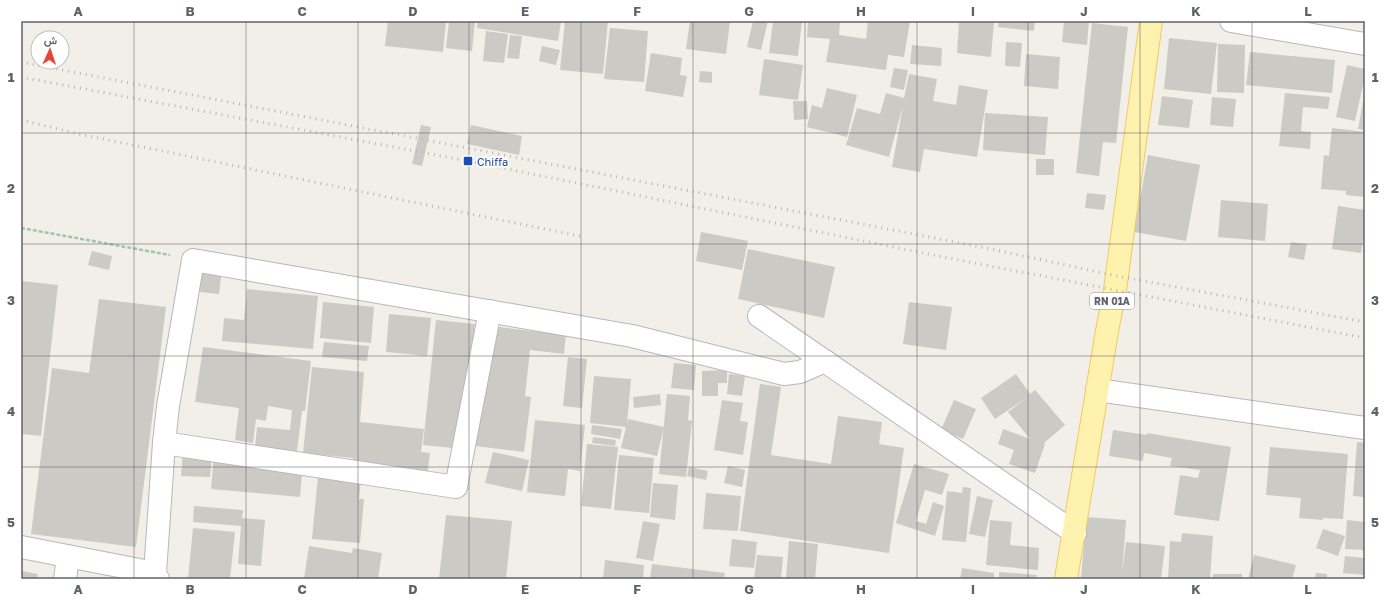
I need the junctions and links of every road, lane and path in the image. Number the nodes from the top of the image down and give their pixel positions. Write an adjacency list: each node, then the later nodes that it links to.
1 (1151, 21): 9 (main road, RN 01A)
2 (1231, 21): 3 (street)
3 (1365, 44)
4 (21, 228): 5 (path)
5 (193, 260): 6 (street); 11 (street)
6 (490, 311): 8 (street); 11 (street)
7 (759, 316): 8 (street)
8 (825, 361): 12 (street)
9 (1097, 390): 10 (street); 12 (main road, RN 01A)
10 (1365, 428)
11 (164, 443): 15 (street)
12 (1075, 533): 17 (main road, RN 01A)
13 (21, 547): 14 (street)
14 (68, 557): 15 (street); 16 (street)
15 (157, 576)
16 (65, 579)
17 (1066, 579)

